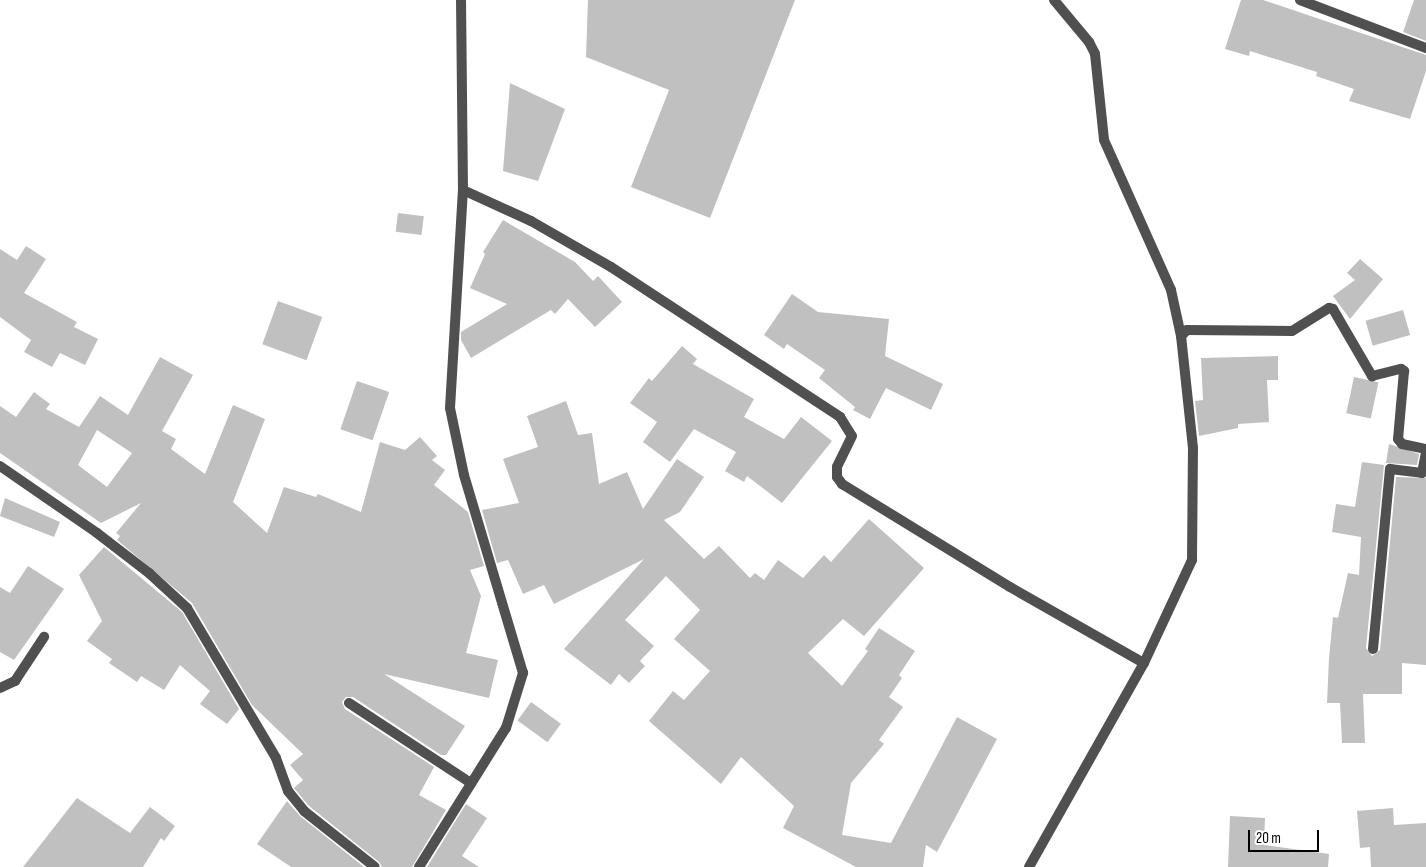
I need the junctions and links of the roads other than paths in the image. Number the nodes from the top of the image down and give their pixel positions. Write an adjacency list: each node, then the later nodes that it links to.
1 (462, 0): 5 (street)
2 (1054, 0): 6 (street)
3 (1300, 0): 4 (street)
4 (1426, 48)
5 (463, 190): 11 (street); 14 (street)
6 (1181, 336): 7 (street); 11 (street)
7 (1426, 451): 10 (street)
8 (0, 466): 15 (street)
9 (44, 637): 12 (street)
10 (1373, 649)
11 (1144, 663): 17 (street)
12 (0, 688)
13 (348, 702): 14 (street)
14 (471, 783): 16 (street)
15 (375, 867)
16 (419, 867)
17 (1030, 867)

